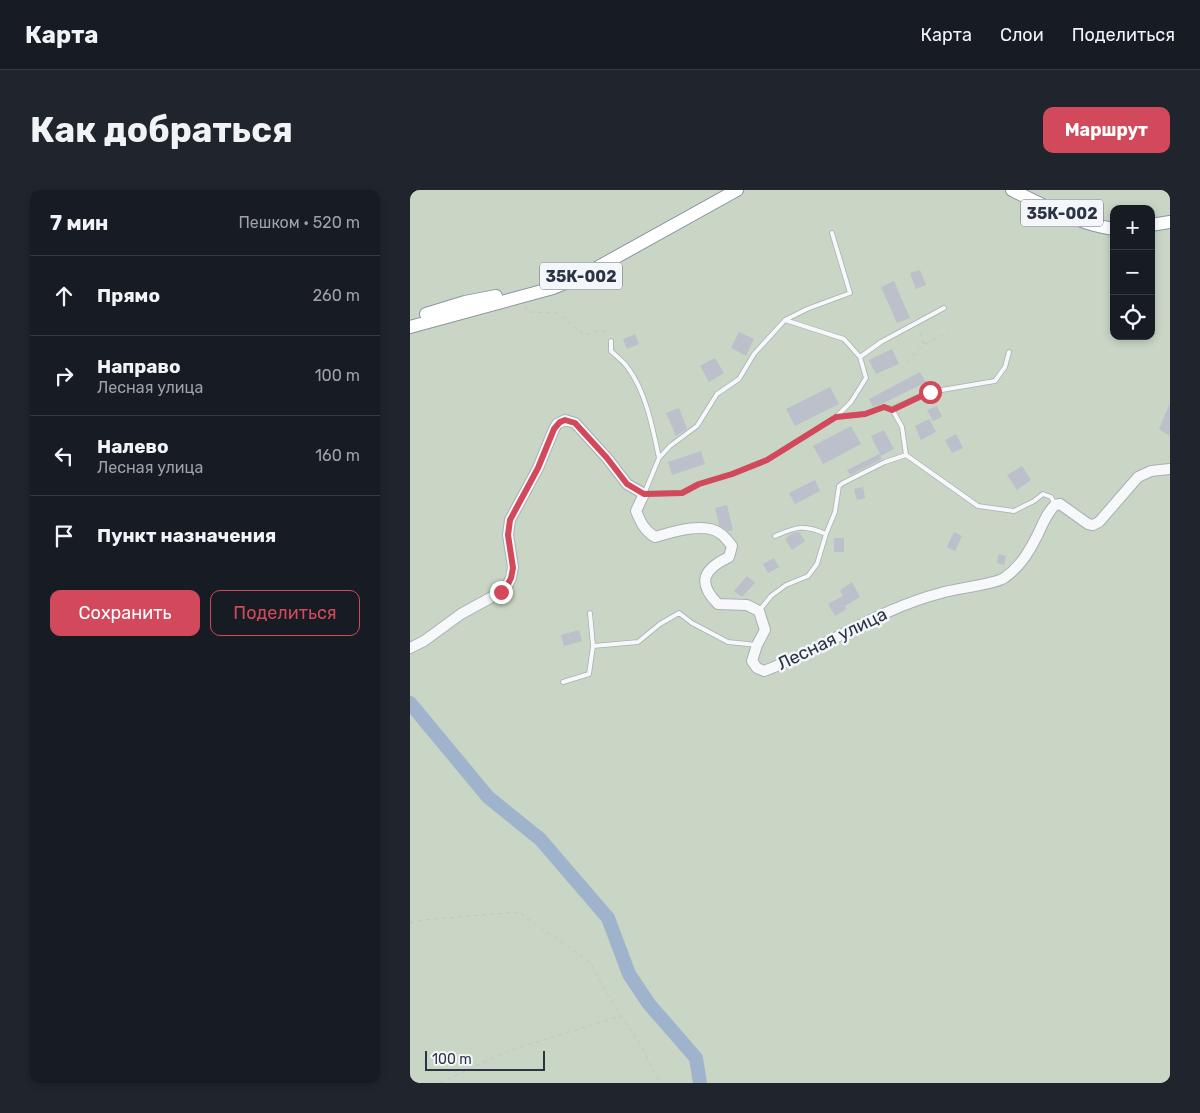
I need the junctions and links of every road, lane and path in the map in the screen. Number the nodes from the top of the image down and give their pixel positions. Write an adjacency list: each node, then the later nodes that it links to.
1 (724, 190): 14 (highway, 35К-002)
2 (737, 190): 12 (highway, 35К-002)
3 (1012, 190): 8 (highway, 35К-002)
4 (1021, 190): 6 (highway, 35К-002)
5 (1170, 222): 7 (highway)
6 (1110, 223)
7 (1155, 224)
8 (1110, 228)
9 (1170, 228): 10 (highway)
10 (1155, 230)
11 (832, 233): 15 (lane)
12 (513, 300): 17 (highway, 35К-002); 19 (path)
13 (944, 308): 16 (lane)
14 (410, 320)
15 (785, 320): 22 (lane); 27 (lane)
16 (918, 322): 20 (path); 22 (lane)
17 (410, 327)
18 (948, 332): 20 (path)
19 (610, 341): 27 (lane)
20 (924, 344): 23 (path)
21 (1009, 352): 24 (lane)
22 (860, 357): 25 (lane)
23 (908, 362)
24 (892, 410): 25 (lane); 26 (lane)
25 (836, 417): 29 (lane)
26 (906, 455): 30 (lane); 31 (lane)
27 (659, 458): 29 (lane)
28 (1170, 468): 30 (street)
29 (644, 494): 33 (street); 37 (street)
30 (1055, 505): 35 (street, Лесная улица)
31 (826, 534): 32 (lane); 33 (lane)
32 (775, 536)
33 (759, 611): 35 (street, Лесная улица)
34 (590, 613): 36 (lane)
35 (757, 645): 36 (lane)
36 (592, 646): 38 (lane)
37 (410, 648)
38 (563, 682)
39 (410, 923): 40 (path)
40 (621, 1016): 41 (path); 42 (path)
41 (440, 1083)
42 (660, 1083)

